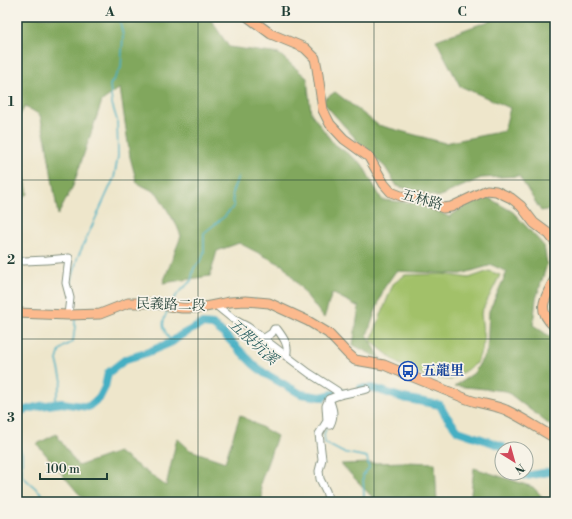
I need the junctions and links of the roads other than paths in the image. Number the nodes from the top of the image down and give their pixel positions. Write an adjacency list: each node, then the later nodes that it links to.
1 (248, 17): 2 (main road, 五林路)
2 (555, 242)
3 (24, 260): 7 (street)
4 (555, 279): 8 (main road)
5 (216, 306): 7 (main road, 民義路二段); 9 (street); 15 (main road, 民義路二段)
6 (17, 313): 7 (main road, 民義路二段)
7 (73, 315)
8 (555, 328)
9 (263, 339): 10 (street); 10 (street)
10 (286, 356): 12 (street)
11 (367, 389): 12 (street)
12 (338, 393): 13 (street)
13 (330, 400): 14 (street); 16 (street)
14 (330, 425)
15 (555, 438)
16 (329, 502)

